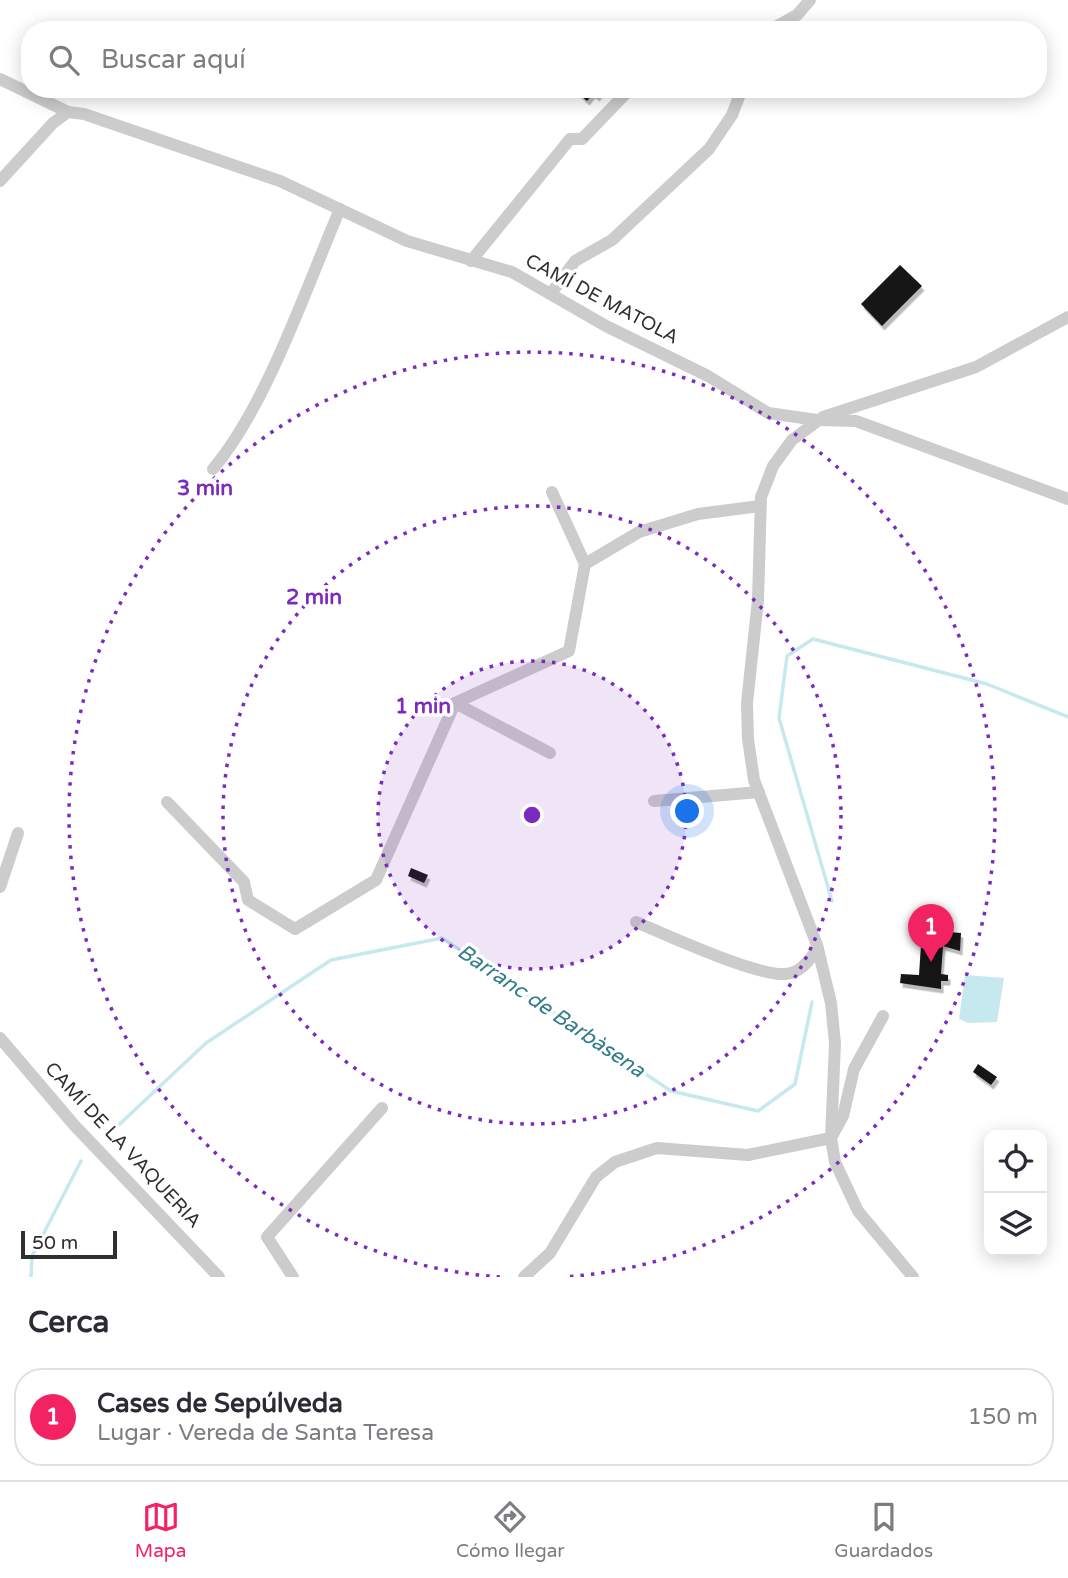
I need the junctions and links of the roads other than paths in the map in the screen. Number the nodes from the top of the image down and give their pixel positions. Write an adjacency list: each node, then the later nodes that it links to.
1 (810, 0): 2 (street)
2 (786, 21)
3 (0, 79): 4 (street, CAMÍ DE MATOLA)
4 (21, 90)
5 (38, 98): 8 (street, CAMÍ DE MATOLA)
6 (621, 98): 11 (street)
7 (739, 98): 12 (street)
8 (68, 113): 9 (street); 10 (street, CAMÍ DE MATOLA)
9 (0, 181)
10 (340, 209): 11 (street, CAMÍ DE MATOLA); 15 (street)
11 (471, 261): 12 (street, CAMÍ DE MATOLA)
12 (552, 292): 14 (street, CAMÍ DE MATOLA)
13 (1068, 317): 14 (street)
14 (817, 420): 17 (street, CAMÍ DE MATOLA); 18 (street)
15 (213, 469)
16 (552, 492): 19 (street)
17 (1068, 499)
18 (760, 506): 19 (street); 22 (street)
19 (585, 564): 20 (street)
20 (455, 703): 21 (street); 24 (street)
21 (550, 753)
22 (759, 792): 23 (street); 28 (street)
23 (654, 801)
24 (167, 802)
25 (18, 833): 26 (street)
26 (0, 887)
27 (636, 922): 28 (street)
28 (818, 949): 32 (street)
29 (883, 1016): 32 (street)
30 (0, 1038): 33 (street, CAMÍ DE LA VAQUERIA)
31 (382, 1108): 34 (street)
32 (831, 1138): 35 (street); 36 (street)
33 (219, 1277)
34 (293, 1277)
35 (524, 1277)
36 (913, 1277)

